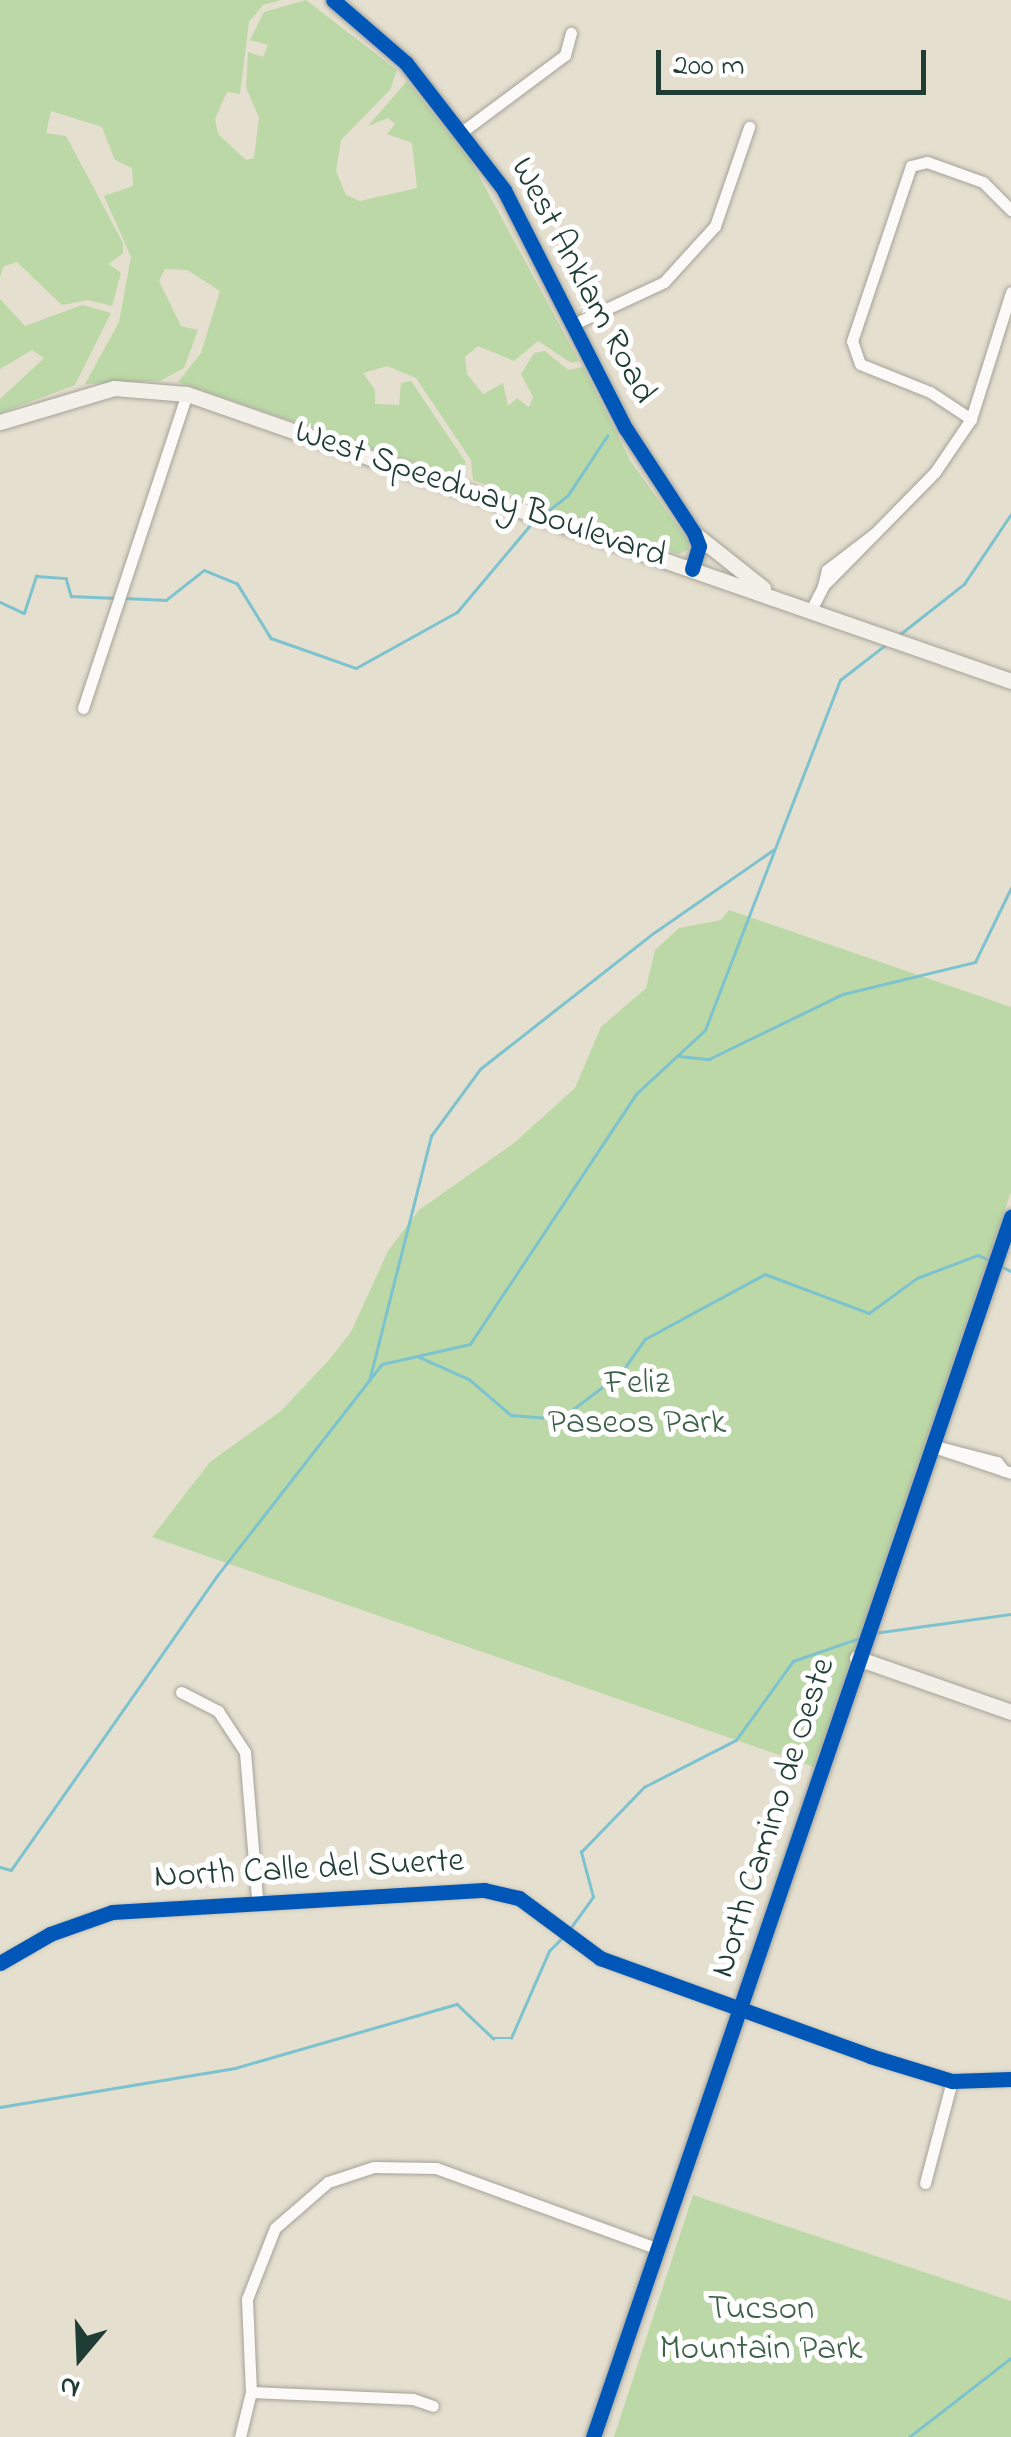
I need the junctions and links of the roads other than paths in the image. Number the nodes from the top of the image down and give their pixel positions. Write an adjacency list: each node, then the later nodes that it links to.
1 (332, 0): 4 (main road, West Anklam Road)
2 (571, 33): 4 (street)
3 (749, 127): 7 (street)
4 (463, 130): 7 (main road, West Anklam Road)
5 (1011, 210): 9 (street)
6 (1011, 292): 9 (street)
7 (574, 324): 11 (main road, West Anklam Road)
8 (188, 394): 10 (main road, West Speedway Boulevard); 12 (main road, West Speedway Boulevard); 16 (street)
9 (970, 419): 14 (street)
10 (0, 422)
11 (694, 533): 12 (main road); 13 (main road, West Anklam Road)
12 (692, 569): 13 (main road, West Speedway Boulevard)
13 (782, 602): 14 (main road, West Speedway Boulevard)
14 (810, 612): 15 (main road, West Speedway Boulevard)
15 (1011, 681)
16 (83, 708)
17 (1011, 1217): 18 (main road, North Camino de Oeste)
18 (931, 1446): 19 (street); 20 (main road, North Camino de Oeste)
19 (1007, 1472)
20 (858, 1658): 22 (main road); 25 (main road, North Camino de Oeste)
21 (181, 1692): 23 (street)
22 (1011, 1712)
23 (257, 1899): 24 (street, North Calle del Suerte); 25 (street, North Calle del Suerte)
24 (0, 1963)
25 (742, 2009): 27 (street, North Calle del Suerte); 29 (main road, North Camino de Oeste)
26 (1011, 2079): 27 (street, North Calle del Suerte)
27 (952, 2080): 28 (street)
28 (925, 2183)
29 (658, 2250): 30 (street); 33 (main road, North Camino de Oeste)
30 (251, 2392): 31 (street); 32 (street)
31 (433, 2406)
32 (240, 2437)
33 (593, 2437)

